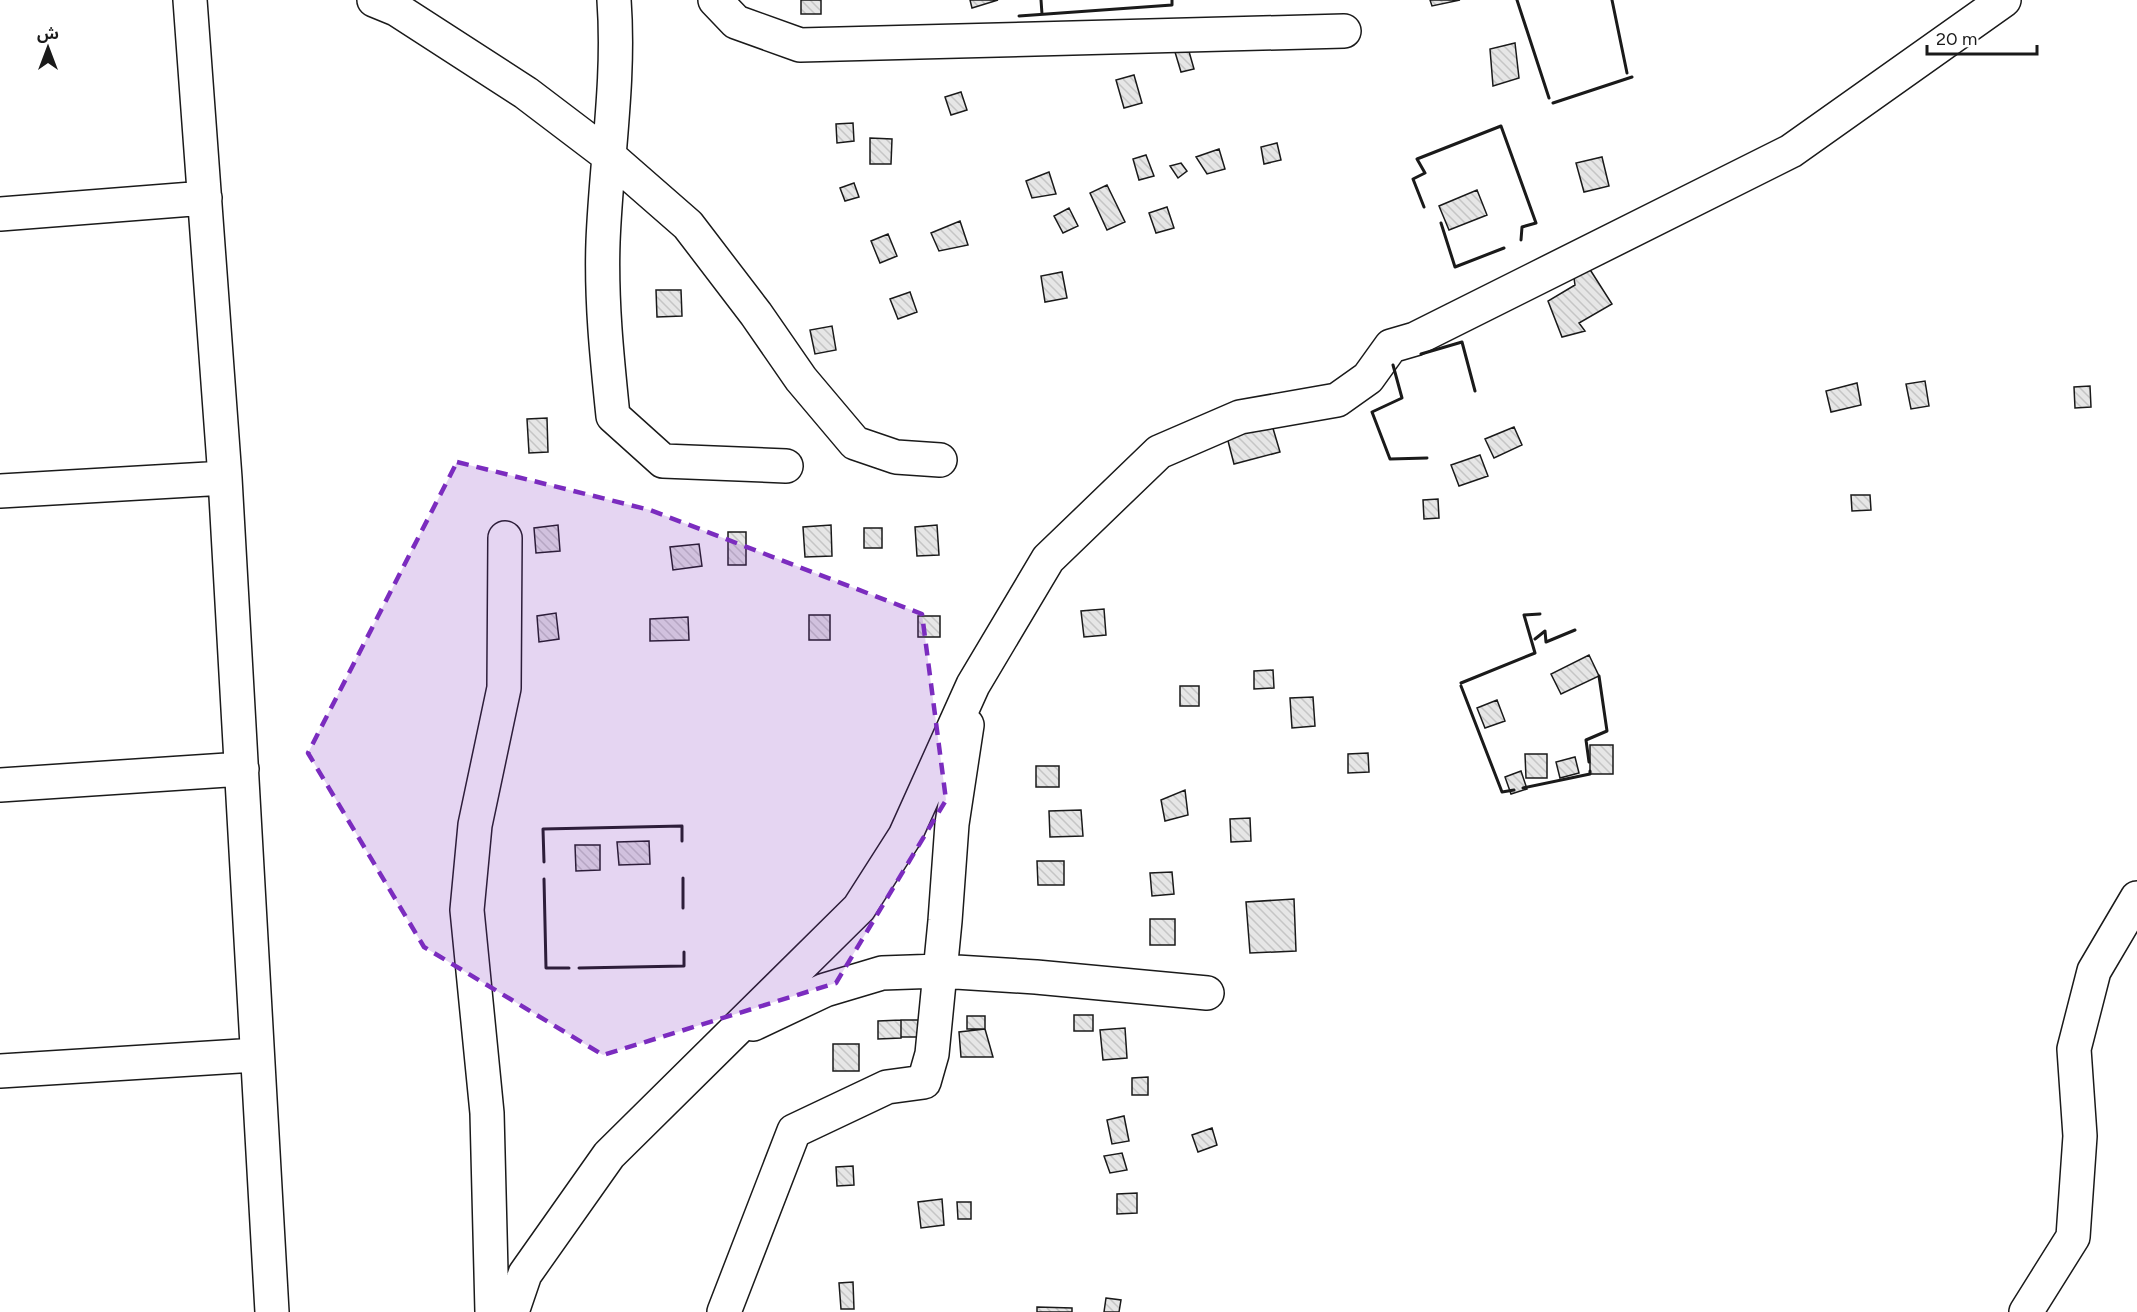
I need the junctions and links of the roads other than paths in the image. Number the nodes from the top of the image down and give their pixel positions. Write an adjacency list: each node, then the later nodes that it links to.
1 (190, 0): 10 (street)
2 (374, 0): 9 (street)
3 (614, 0): 9 (street)
4 (715, 0): 7 (street)
5 (1964, 0): 8 (street)
6 (2004, 0): 8 (street)
7 (1344, 31)
8 (1854, 106): 17 (street)
9 (609, 156): 12 (street); 13 (street)
10 (205, 198): 11 (street); 14 (street)
11 (0, 214)
12 (940, 460)
13 (786, 466)
14 (225, 478): 15 (street); 18 (street)
15 (0, 491)
16 (506, 538): 27 (street)
17 (973, 685): 21 (street); 23 (street)
18 (242, 769): 19 (street); 24 (street)
19 (0, 784)
20 (2137, 898): 30 (street)
21 (940, 971): 22 (street); 23 (street); 29 (street)
22 (1208, 993)
23 (729, 1035): 28 (street)
24 (257, 1055): 25 (street); 26 (street)
25 (0, 1071)
26 (272, 1312)
27 (492, 1312)
28 (512, 1312)
29 (724, 1312)
30 (2026, 1312)

